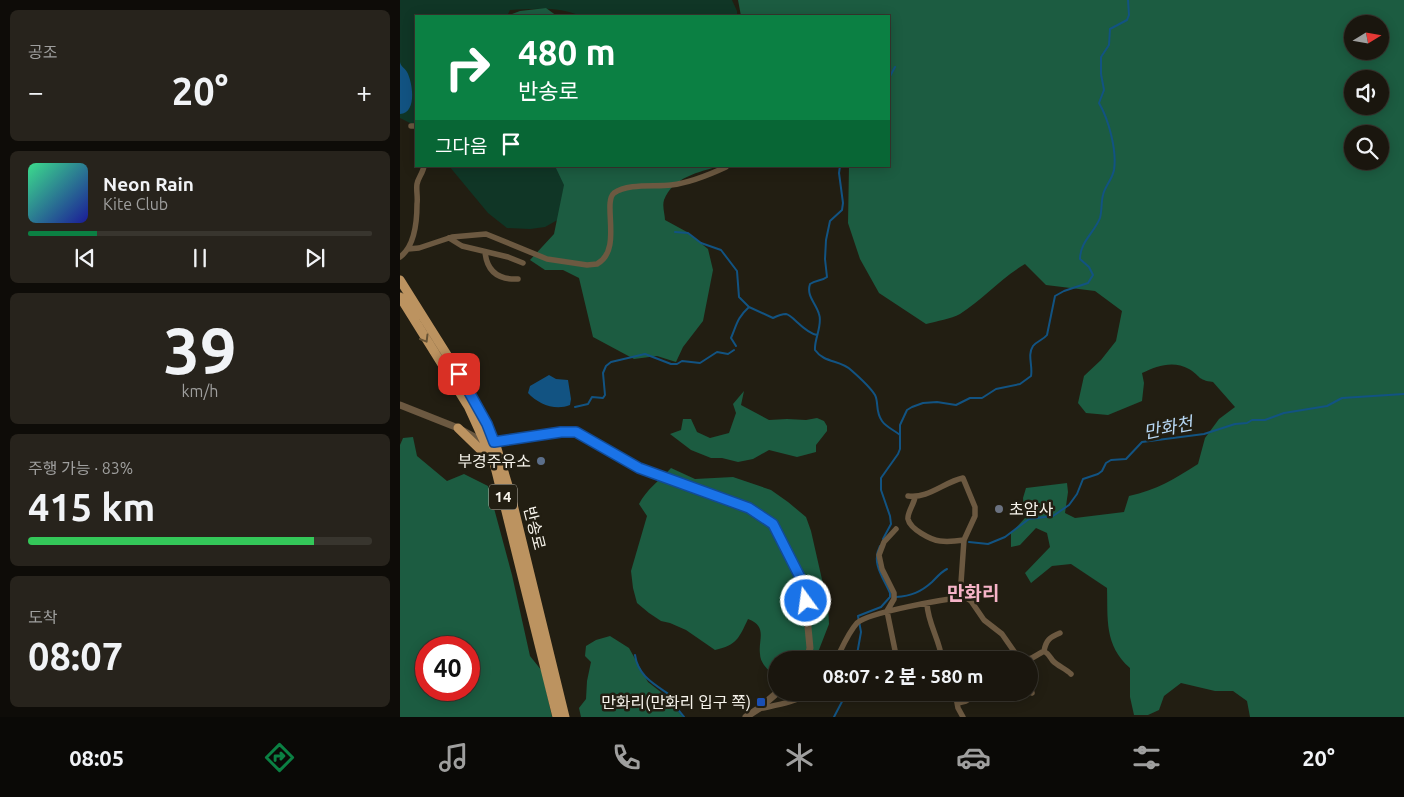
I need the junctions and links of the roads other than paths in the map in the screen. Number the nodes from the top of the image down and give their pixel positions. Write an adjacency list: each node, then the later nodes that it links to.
1 (424, 167): 4 (street)
2 (726, 167): 3 (street)
3 (449, 238): 4 (street); 5 (street)
4 (408, 248): 6 (street)
5 (485, 252): 7 (street); 8 (street)
6 (400, 258)
7 (523, 263)
8 (518, 278)
9 (400, 280): 14 (main road, 반송로 / 14)
10 (400, 297): 12 (main road, 반송로 / 14, one-way to 12)
11 (400, 405): 13 (street)
12 (475, 420): 13 (main road); 14 (main road, 반송로 / 14)
13 (458, 428): 14 (street); 15 (main road)
14 (490, 442): 15 (main road, 반송로 / 14); 24 (street); 40 (main road, 반송로 / 14)
15 (494, 463): 39 (main road, 반송로 / 14)
16 (908, 496): 17 (street)
17 (915, 497): 19 (street); 19 (street)
18 (896, 529): 22 (street)
19 (964, 540): 20 (street)
20 (960, 597): 21 (street); 28 (street)
21 (927, 604): 22 (street); 27 (street)
22 (887, 611): 25 (street); 26 (street)
23 (1060, 633): 29 (street)
24 (809, 651)
25 (841, 651)
26 (894, 651)
27 (941, 651)
28 (1014, 651)
29 (1044, 651): 30 (street); 31 (street)
30 (1038, 654)
31 (1071, 674)
32 (768, 701): 38 (street)
33 (774, 701): 37 (street)
34 (794, 701): 37 (street)
35 (966, 701): 36 (street)
36 (958, 703): 42 (street)
37 (776, 706): 38 (street)
38 (758, 709): 41 (street)
39 (557, 717)
40 (565, 717)
41 (746, 717)
42 (963, 717)

